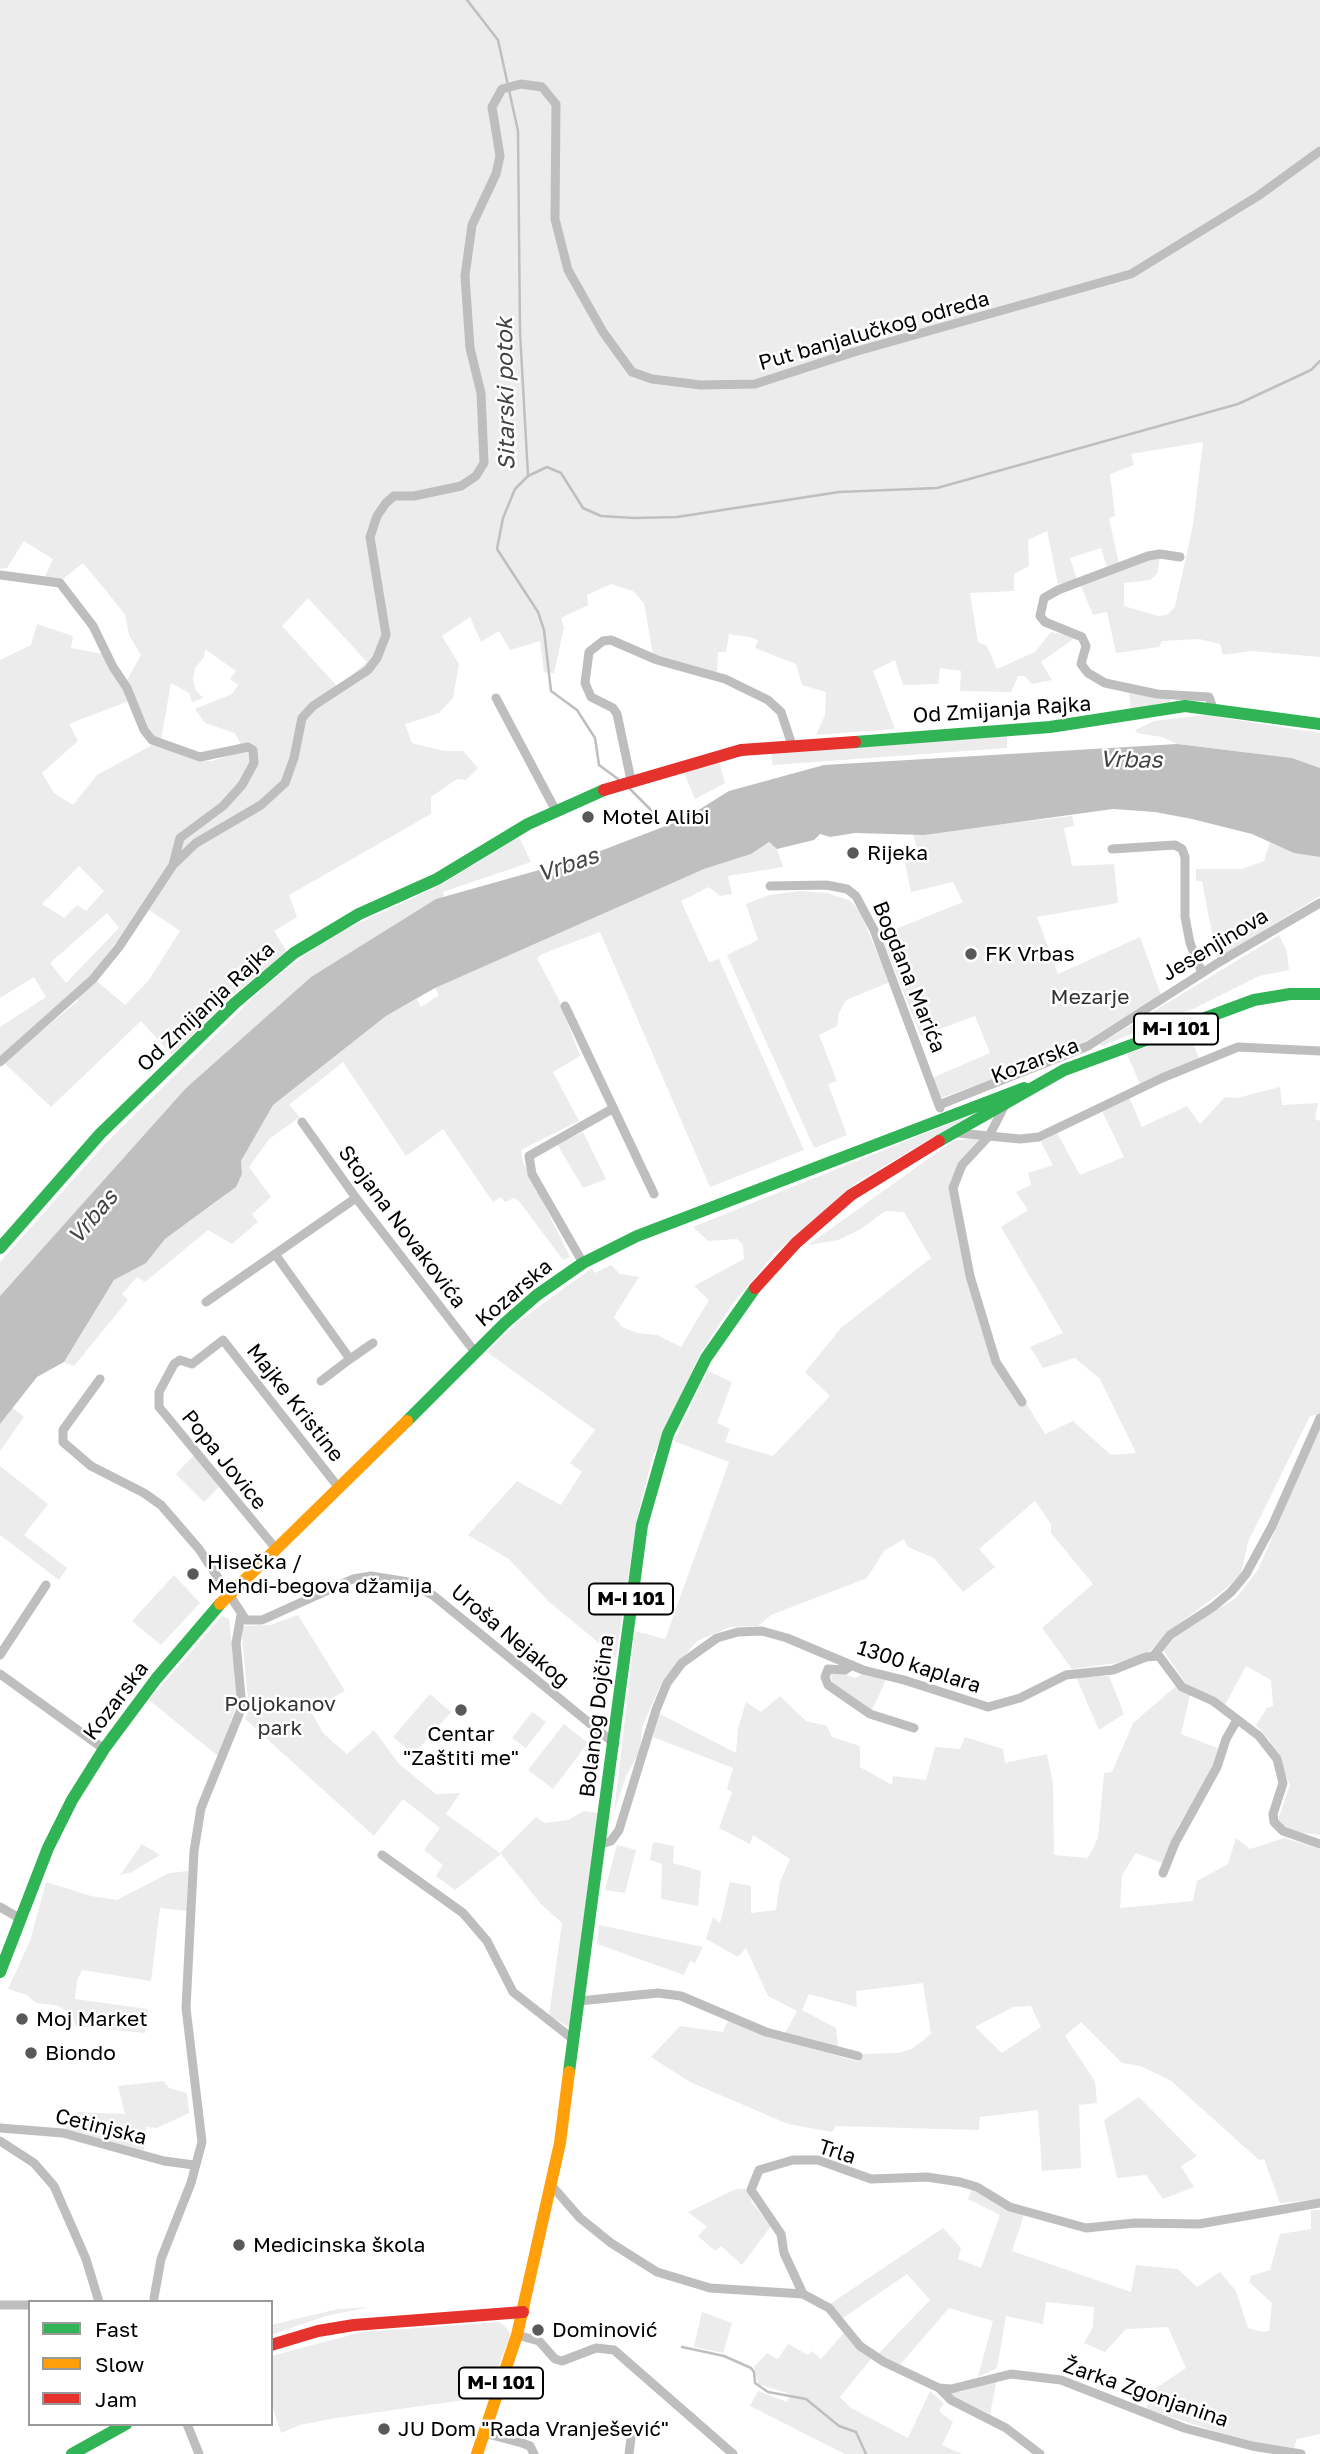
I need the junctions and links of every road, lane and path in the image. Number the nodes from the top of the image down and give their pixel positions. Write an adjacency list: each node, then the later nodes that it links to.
1 (1320, 151): 11 (street, Put banjalučkog odreda)
2 (1180, 557): 5 (street, Od Zmijanja Rajka)
3 (0, 575): 11 (street)
4 (496, 698): 9 (street)
5 (1213, 708): 6 (main road, Od Zmijanja Rajka); 7 (main road, Od Zmijanja Rajka)
6 (1320, 724)
7 (792, 745): 8 (main road, Od Zmijanja Rajka); 8 (street)
8 (631, 780): 9 (main road, Od Zmijanja Rajka)
9 (556, 811): 28 (main road, Od Zmijanja Rajka)
10 (1112, 849): 14 (street)
11 (173, 864): 18 (street, Put banjalučkog odreda)
12 (770, 886): 22 (street, Bogdana Marića)
13 (1320, 903): 14 (street, Jesenjinova)
14 (1202, 973): 22 (street, Jesenjinova)
15 (1320, 994): 19 (main road, Kozarska / M-I 101)
16 (565, 1006): 21 (street)
17 (1320, 1051): 25 (street)
18 (0, 1062)
19 (1036, 1084): 20 (main road, Bolanog Dojčina / M-I 101); 22 (main road, Kozarska)
20 (1012, 1099): 24 (main road, Bolanog Dojčina / M-I 101); 25 (street)
21 (612, 1109): 26 (street); 30 (street)
22 (941, 1111): 30 (main road, Kozarska)
23 (302, 1122): 27 (street, Stojana Novakovića)
24 (951, 1134): 25 (street); 51 (main road, Bolanog Dojčina / M-I 101)
25 (989, 1136): 38 (street)
26 (654, 1194)
27 (356, 1198): 29 (street); 34 (street, Stojana Novakovića)
28 (0, 1248)
29 (275, 1254): 31 (street); 35 (street)
30 (583, 1263): 34 (main road, Kozarska)
31 (206, 1302)
32 (223, 1340): 40 (street, Majke Kristine); 41 (street, Popa Jovice)
33 (373, 1343): 35 (street)
34 (475, 1352): 40 (main road, Kozarska)
35 (350, 1359): 37 (street)
36 (100, 1379): 43 (street)
37 (321, 1381)
38 (1021, 1402)
39 (1320, 1418): 45 (street)
40 (339, 1489): 41 (main road, Kozarska)
41 (277, 1550): 43 (main road, Kozarska)
42 (47, 1585): 46 (street)
43 (229, 1593): 44 (street); 52 (main road, Kozarska)
44 (241, 1615): 51 (street, Uroša Nejakog); 65 (street)
45 (1154, 1655): 47 (street, 1300 kaplara); 49 (street)
46 (0, 1656)
47 (852, 1665): 50 (street); 53 (street, 1300 kaplara)
48 (0, 1674): 52 (street)
49 (1237, 1720): 54 (street); 56 (street)
50 (914, 1728)
51 (615, 1744): 53 (main road, Bolanog Dojčina / M-I 101)
52 (104, 1749): 58 (main road, Kozarska)
53 (601, 1844): 60 (main road, Bolanog Dojčina / M-I 101)
54 (1320, 1844)
55 (382, 1855): 61 (street)
56 (1163, 1873)
57 (0, 1907): 58 (street)
58 (22, 1919): 59 (main road, Kozarska)
59 (0, 1972)
60 (579, 2001): 61 (main road, Bolanog Dojčina / M-I 101); 62 (street)
61 (574, 2040): 66 (main road, Bolanog Dojčina / M-I 101)
62 (858, 2056)
63 (0, 2128): 65 (street, Cetinjska)
64 (0, 2141): 70 (street)
65 (194, 2165): 69 (street)
66 (552, 2186): 68 (street); 73 (main road, Bolanog Dojčina / M-I 101)
67 (1320, 2203): 68 (street, Trla)
68 (803, 2294): 76 (street)
69 (154, 2298)
70 (98, 2300)
71 (0, 2305): 72 (street)
72 (28, 2305)
73 (523, 2312): 74 (main road, M-I 101); 75 (main road)
74 (517, 2335): 79 (main road, M-I 101); 86 (street)
75 (273, 2344)
76 (939, 2388): 87 (street); 88 (street, Žarka Zgonjanina)
77 (122, 2426): 81 (main road)
78 (188, 2426): 82 (street)
79 (484, 2433): 83 (main road, M-I 101); 84 (street)
80 (631, 2438): 85 (street)
81 (72, 2454)
82 (200, 2454)
83 (477, 2454)
84 (534, 2454)
85 (629, 2454)
86 (733, 2454)
87 (1040, 2454)
88 (1301, 2454)

